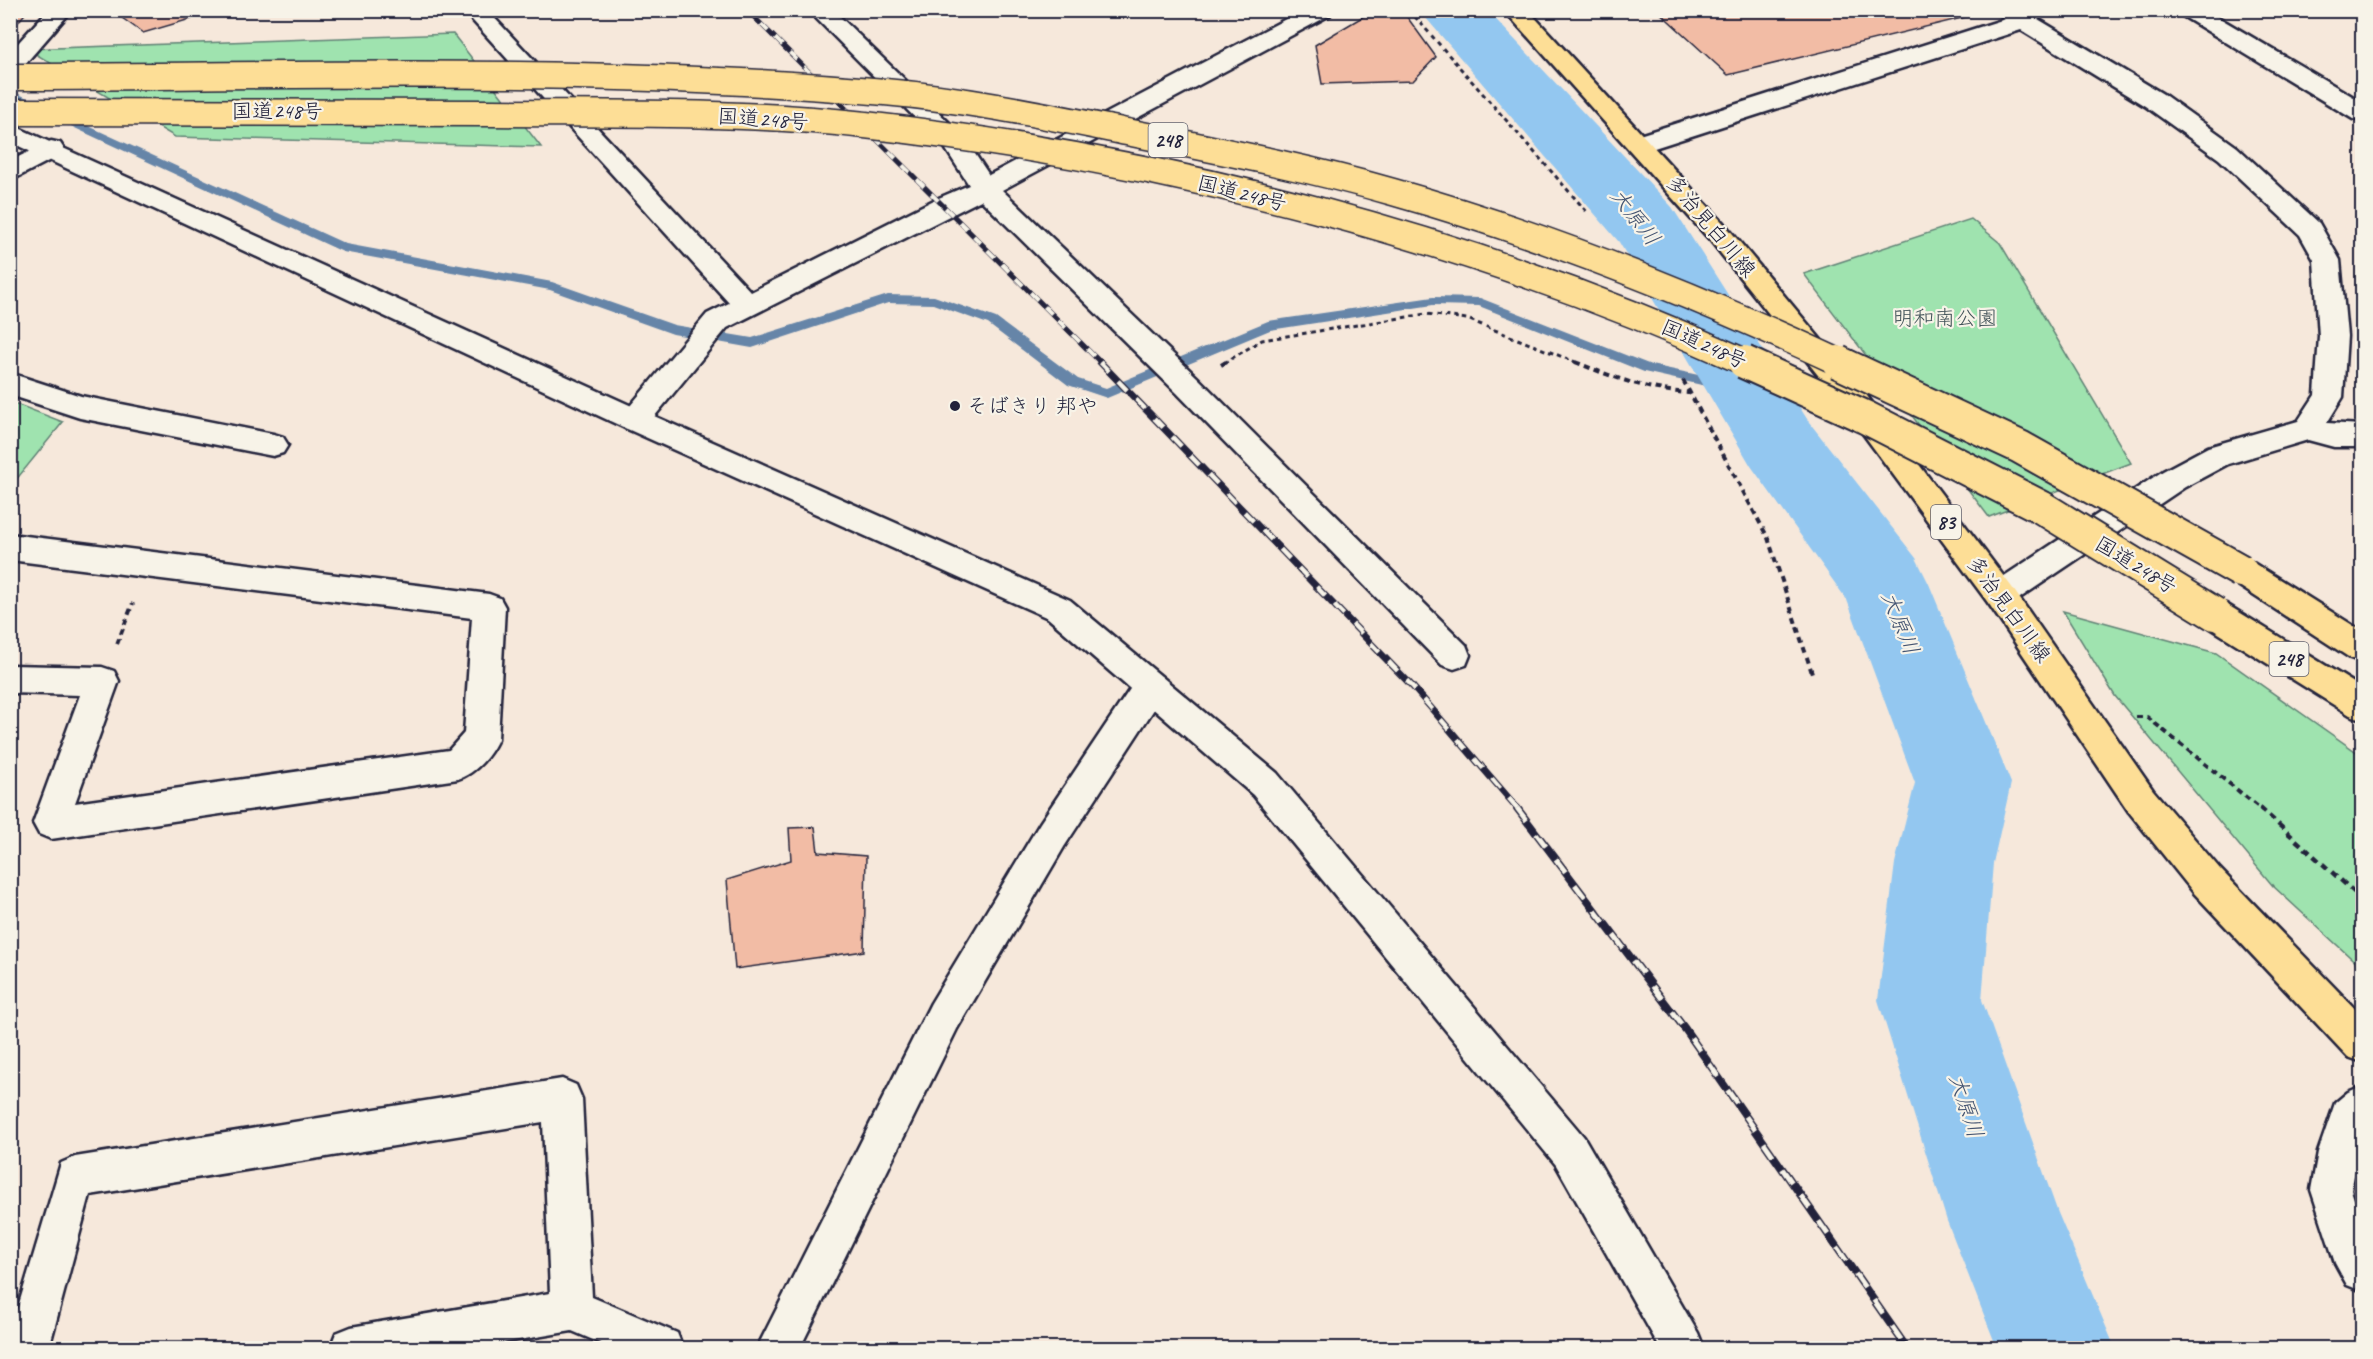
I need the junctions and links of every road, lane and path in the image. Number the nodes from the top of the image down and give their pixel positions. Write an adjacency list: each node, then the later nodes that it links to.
1 (61, 10): 9 (street)
2 (474, 10): 19 (street)
3 (819, 10): 17 (street)
4 (1322, 10): 17 (street)
5 (1408, 10): 18 (path)
6 (1515, 10): 14 (main road, 多治見白川線 / 83)
7 (2189, 10): 12 (street)
8 (2015, 16): 14 (street); 25 (street)
9 (10, 67)
10 (10, 77): 31 (main road, 国道248号 / 248, bridge)
11 (10, 112): 37 (main road, 国道248号 / 248, bridge)
12 (2362, 113)
13 (10, 132): 15 (street)
14 (1640, 144): 30 (main road, 多治見白川線 / 83)
15 (51, 149): 16 (street); 24 (street)
16 (10, 173)
17 (985, 188): 19 (street); 22 (street)
18 (1595, 221)
19 (747, 305): 24 (street)
20 (1679, 372): 23 (path)
21 (10, 384): 27 (street)
22 (1187, 386): 23 (path); 32 (street)
23 (1690, 393): 33 (path)
24 (635, 420): 36 (street)
25 (2308, 429): 26 (street); 30 (street)
26 (2362, 436)
27 (273, 446)
28 (10, 547): 29 (street)
29 (149, 563): 35 (path); 35 (street)
30 (2000, 595): 38 (main road, 多治見白川線 / 83)
31 (2362, 648)
32 (1454, 655)
33 (1812, 673)
34 (10, 679): 35 (street)
35 (102, 681)
36 (1150, 687): 47 (street); 48 (street)
37 (2362, 705)
38 (2086, 721): 39 (path); 40 (main road, 多治見白川線 / 83)
39 (2362, 899)
40 (2362, 1043)
41 (2362, 1106): 42 (street)
42 (2362, 1270)
43 (572, 1310): 44 (street); 45 (street); 46 (street)
44 (28, 1348)
45 (351, 1348)
46 (662, 1348)
47 (778, 1348)
48 (1683, 1348)

